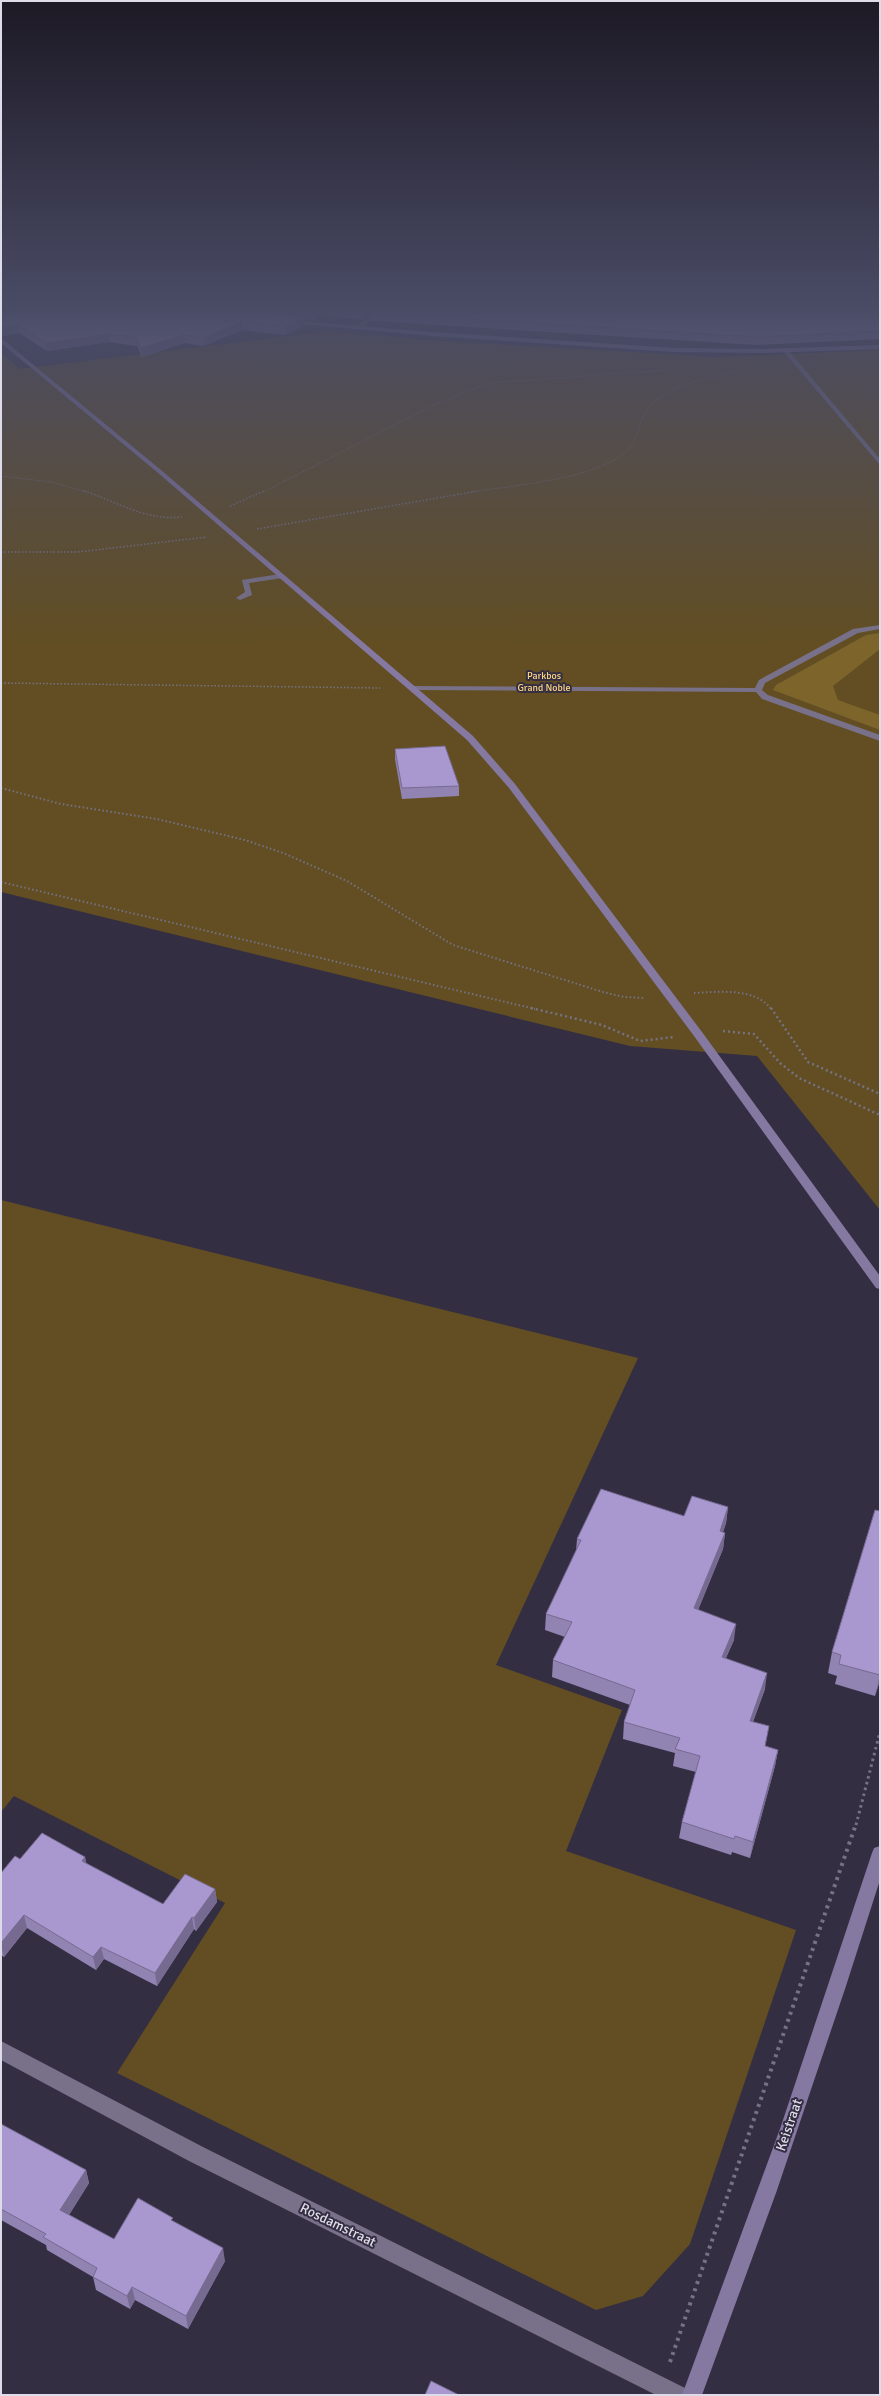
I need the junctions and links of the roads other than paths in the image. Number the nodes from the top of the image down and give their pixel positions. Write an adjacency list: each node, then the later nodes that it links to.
1 (97, 421): 4 (street)
2 (845, 421): 3 (street)
3 (880, 463)
4 (280, 576): 5 (street); 7 (street)
5 (240, 598)
6 (880, 627): 8 (street)
7 (412, 688): 8 (street); 10 (street)
8 (758, 690): 9 (street)
9 (880, 738)
10 (880, 1285)
11 (880, 1853): 14 (street, Keistraat)
12 (1, 2050): 13 (street, Rosdamstraat)
13 (670, 2390)
14 (692, 2395)

